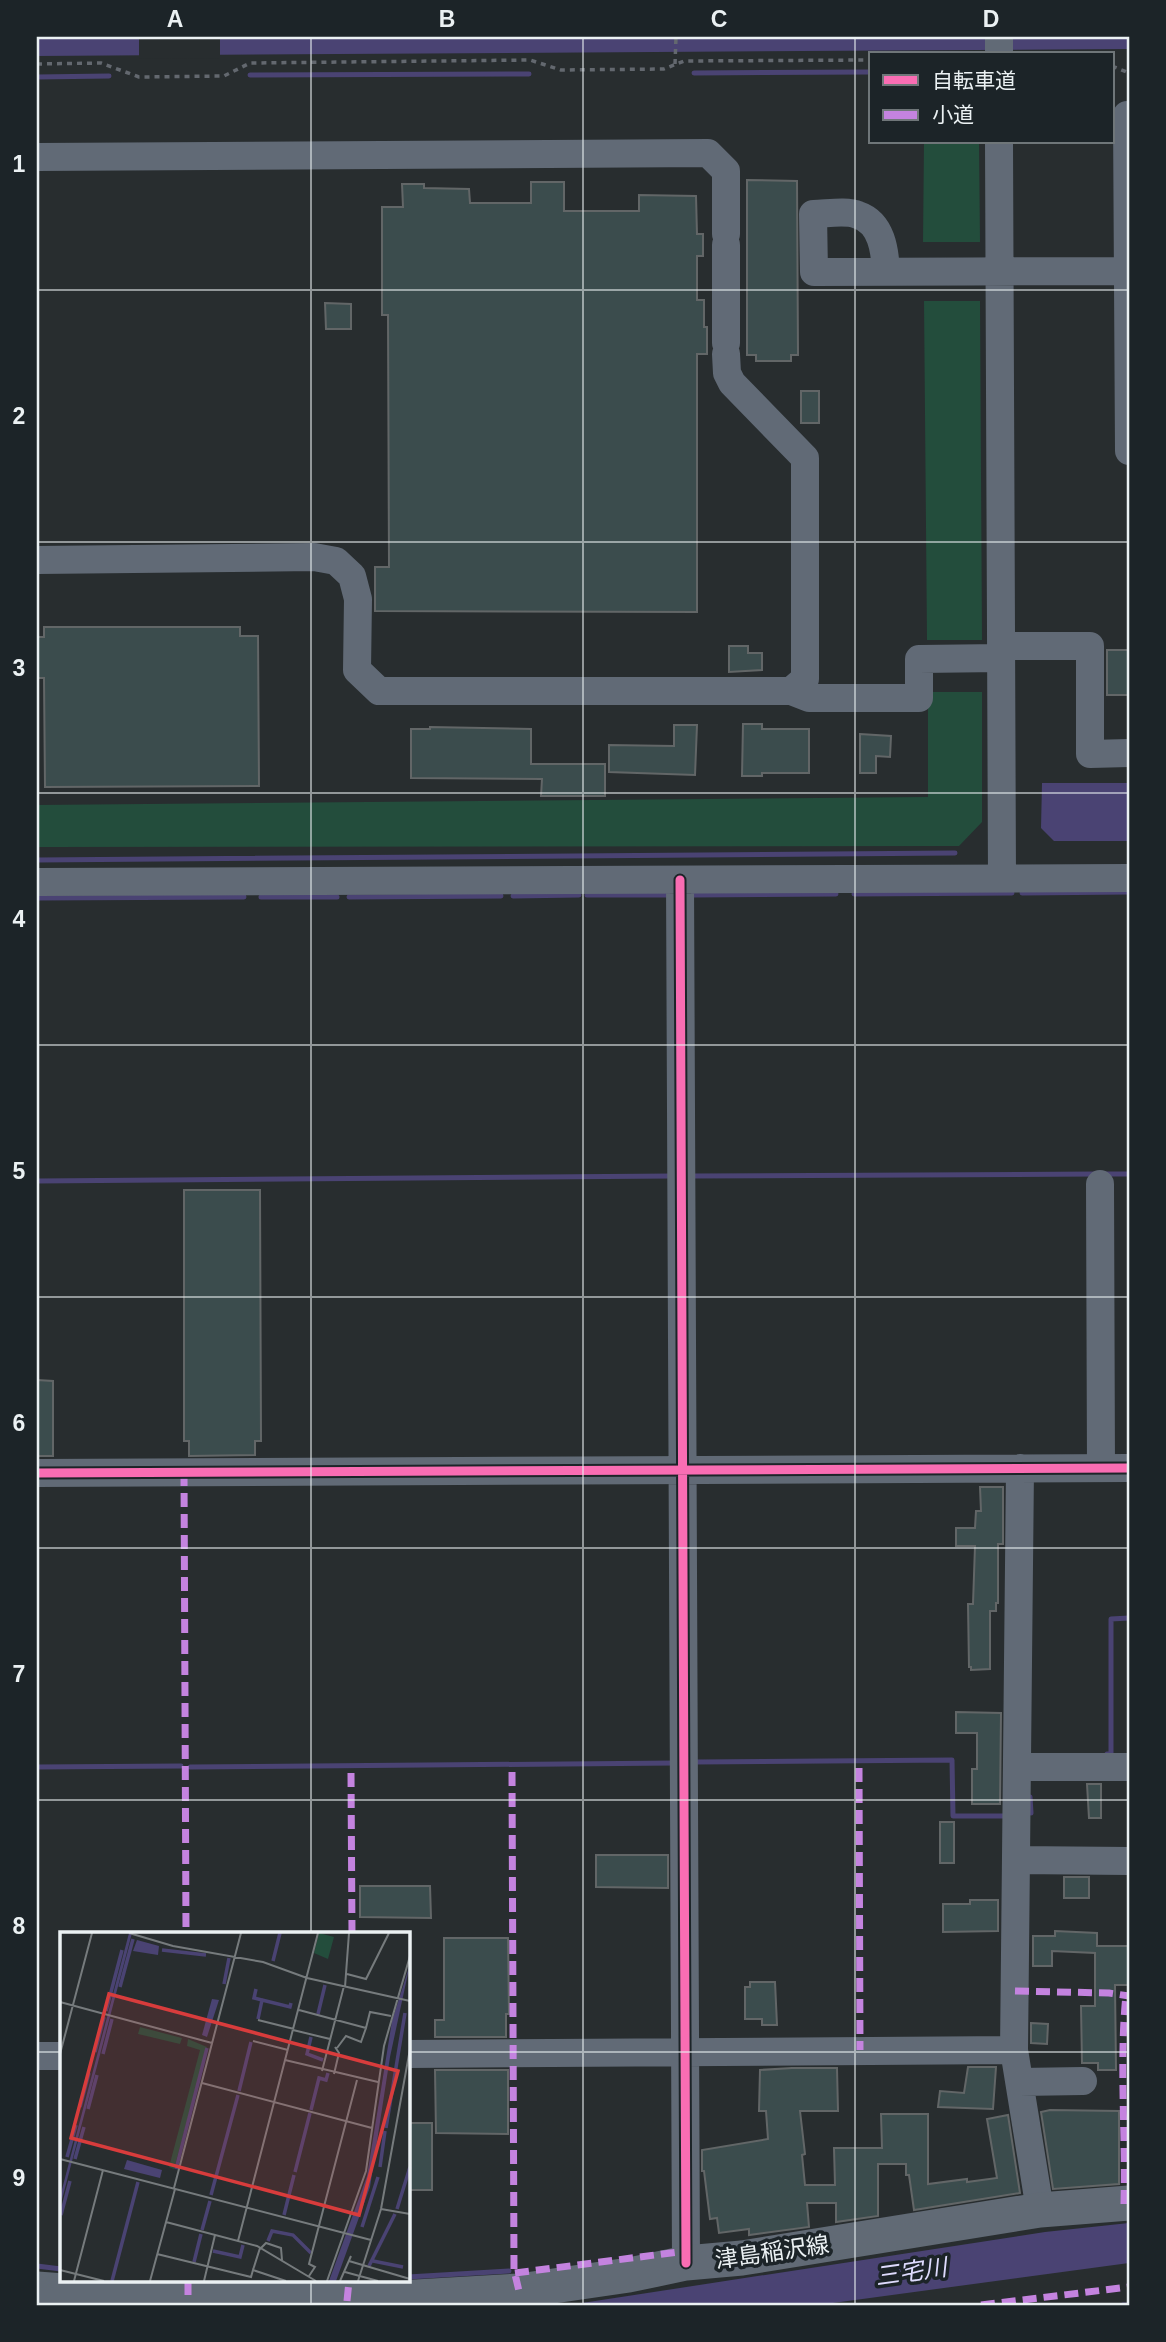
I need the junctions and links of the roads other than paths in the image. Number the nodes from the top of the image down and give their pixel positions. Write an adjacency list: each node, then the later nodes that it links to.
1 (1129, 116): 5 (street)
2 (999, 144): 4 (street)
3 (37, 157): 10 (street)
4 (999, 271): 5 (street); 6 (street); 9 (street)
5 (1128, 271): 7 (street)
6 (886, 272)
7 (1129, 452)
8 (37, 560): 10 (street)
9 (1001, 652): 10 (street); 11 (street); 12 (street)
10 (791, 691)
11 (1129, 753)
12 (1002, 878): 13 (street); 14 (street)
13 (1129, 878)
14 (680, 880): 15 (street); 20 (street)
15 (37, 882)
16 (1100, 1184): 18 (street)
17 (1020, 1468): 18 (street); 20 (street); 22 (street)
18 (1101, 1468): 19 (street)
19 (1129, 1468)
20 (683, 1470): 21 (street); 27 (street)
21 (37, 1473)
22 (1017, 1767): 23 (street); 24 (street)
23 (1129, 1767)
24 (1016, 1860): 25 (street); 26 (street)
25 (1129, 1861)
26 (1014, 2050): 27 (street); 32 (street)
27 (685, 2051): 28 (street); 35 (street)
28 (410, 2054)
29 (37, 2056): 30 (street)
30 (60, 2056)
31 (1083, 2081): 32 (street)
32 (1020, 2082): 34 (street)
33 (1129, 2203): 34 (main road, 津島稲沢線)
34 (1040, 2210): 35 (main road, 津島稲沢線)
35 (686, 2263): 36 (main road, 津島稲沢線)
36 (37, 2289)

